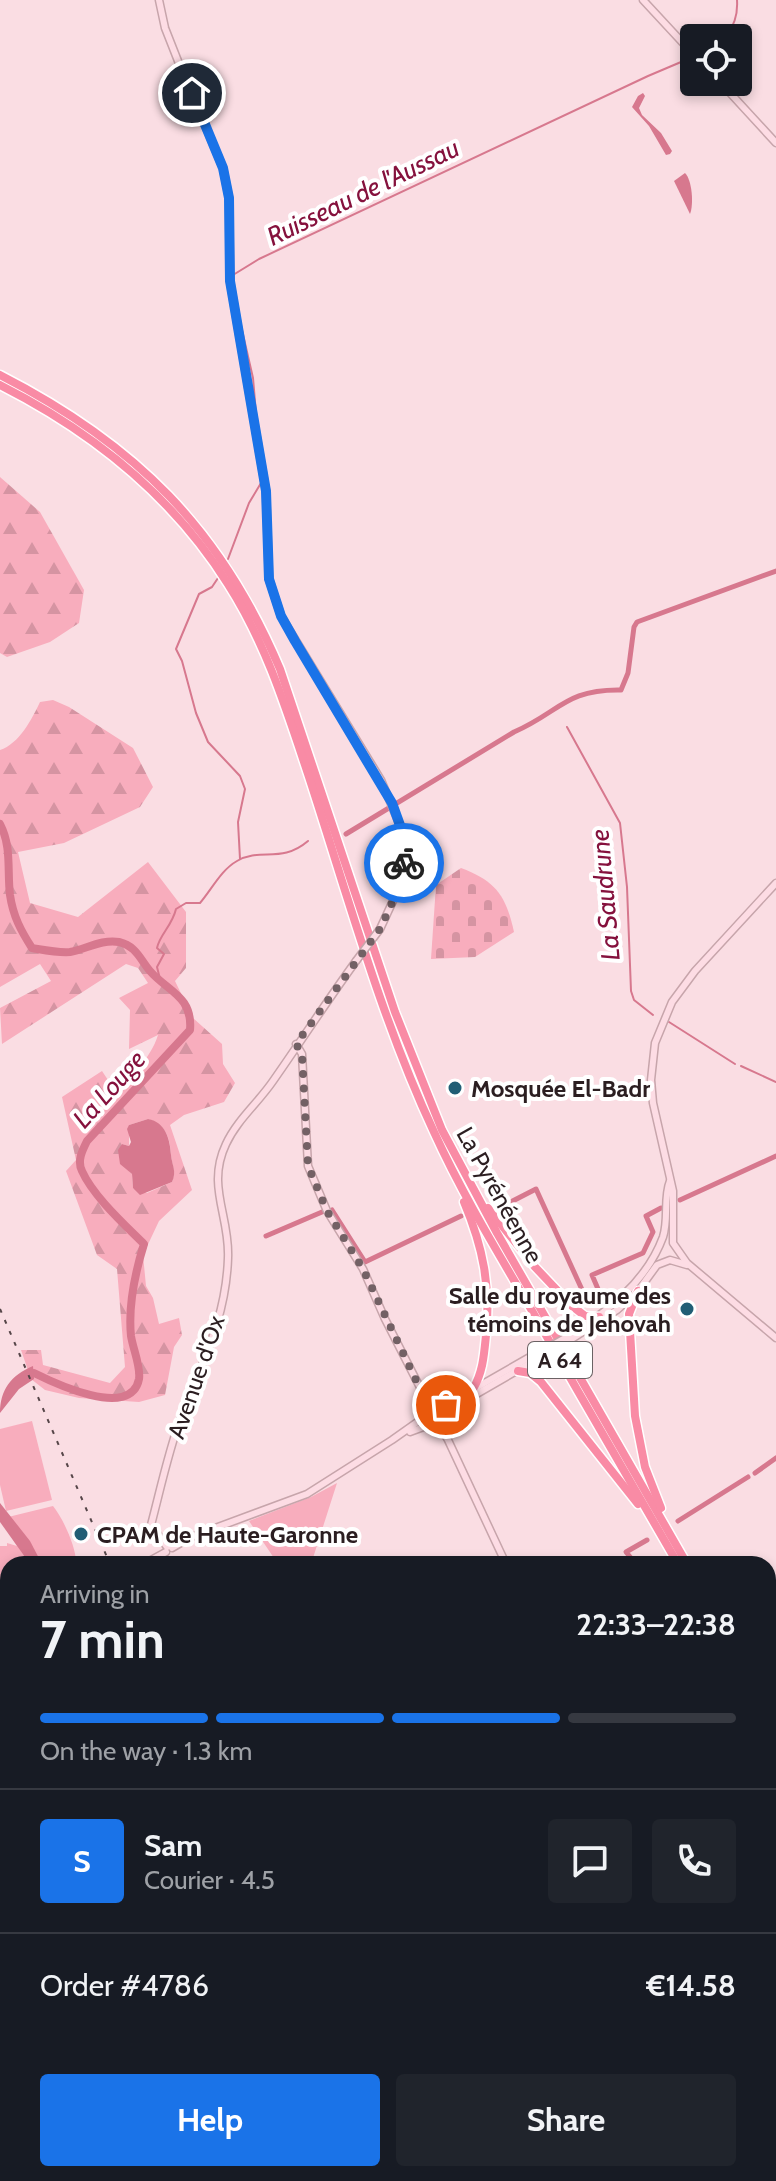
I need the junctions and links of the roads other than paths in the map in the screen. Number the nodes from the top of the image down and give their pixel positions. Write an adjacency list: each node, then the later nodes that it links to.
1 (159, 0): 9 (street, Avenue d'Ox, bridge)
2 (643, 0): 3 (street)
3 (680, 40)
4 (733, 96): 5 (street)
5 (776, 143)
6 (0, 375): 10 (highway, La Pyrénéenne / A 64)
7 (0, 385): 12 (highway, La Pyrénéenne / A 64)
8 (776, 883): 11 (street)
9 (296, 1044): 27 (street); 33 (street, Avenue d'Ox)
10 (458, 1162): 19 (highway); 32 (highway, La Pyrénéenne / A 64)
11 (670, 1181): 13 (street); 14 (street)
12 (460, 1186): 26 (highway); 31 (highway, La Pyrénéenne / A 64)
13 (660, 1242): 14 (street); 15 (street)
14 (674, 1246): 16 (street); 17 (street)
15 (656, 1251): 16 (street); 19 (street)
16 (667, 1260): 17 (street); 18 (street)
17 (695, 1269): 20 (street)
18 (638, 1291): 21 (street); 32 (highway)
19 (599, 1317): 21 (street)
20 (776, 1338)
21 (566, 1340): 22 (street, bridge)
22 (545, 1352): 23 (highway); 26 (street)
23 (537, 1359): 24 (street); 25 (highway)
24 (518, 1371): 25 (highway); 29 (street)
25 (541, 1382): 31 (highway)
26 (473, 1389): 28 (street)
27 (429, 1405): 28 (street); 30 (street)
28 (440, 1405): 29 (street)
29 (442, 1414): 30 (street)
30 (431, 1420): 33 (street); 35 (street)
31 (660, 1533): 36 (highway, La Pyrénéenne / A 64)
32 (675, 1542): 37 (highway, La Pyrénéenne / A 64)
33 (168, 1549): 34 (street)
34 (157, 1556)
35 (502, 1556)
36 (673, 1556)
37 (683, 1556)

